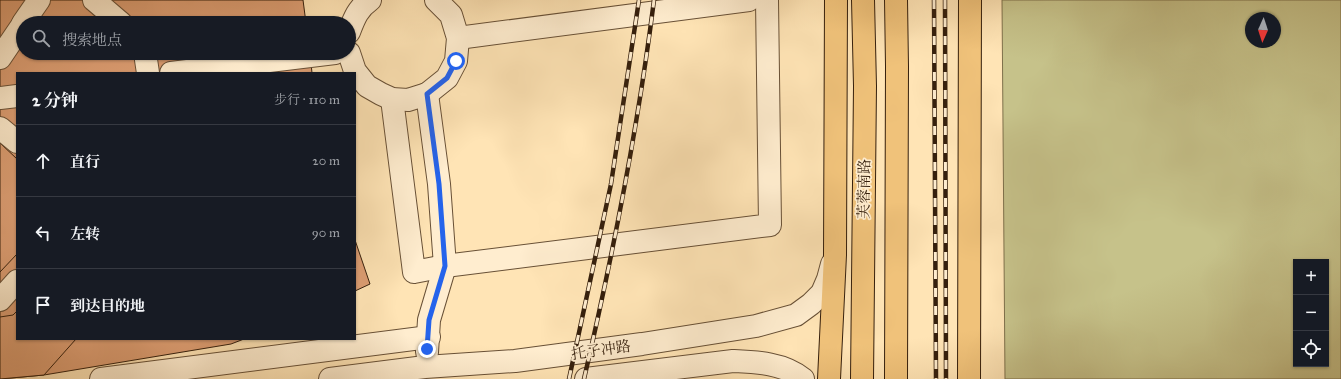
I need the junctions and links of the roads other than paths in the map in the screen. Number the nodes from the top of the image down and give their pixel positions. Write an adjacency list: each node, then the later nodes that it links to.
1 (39, 0): 11 (street)
2 (94, 0): 12 (street)
3 (370, 0): 13 (street)
4 (436, 0): 15 (street)
5 (749, 0): 15 (street)
6 (767, 0): 31 (street)
7 (836, 0): 30 (main road)
8 (863, 0): 41 (main road, 芙蓉南路)
9 (896, 0): 42 (main road)
10 (970, 0): 43 (main road)
11 (28, 16)
12 (113, 16)
13 (356, 16)
14 (16, 34): 16 (street)
15 (458, 38): 24 (street)
16 (0, 58)
17 (146, 60): 20 (street)
18 (278, 60): 21 (street)
19 (351, 60): 22 (street)
20 (148, 72)
21 (179, 72)
22 (356, 72)
23 (356, 72): 27 (street)
24 (427, 94): 27 (street); 31 (street)
25 (16, 96): 26 (street)
26 (0, 98)
27 (392, 98): 31 (street)
28 (0, 128): 29 (street)
29 (16, 141)
30 (834, 255): 35 (street, 托子冲路); 40 (main road)
31 (445, 266): 34 (street)
32 (16, 282): 33 (street)
33 (0, 300)
34 (428, 338): 35 (street); 36 (street)
35 (425, 367): 37 (street, 托子冲路)
36 (101, 379)
37 (330, 379)
38 (586, 379): 39 (street, 托子冲路)
39 (803, 379)
40 (829, 379)
41 (862, 379)
42 (896, 379)
43 (969, 379)

